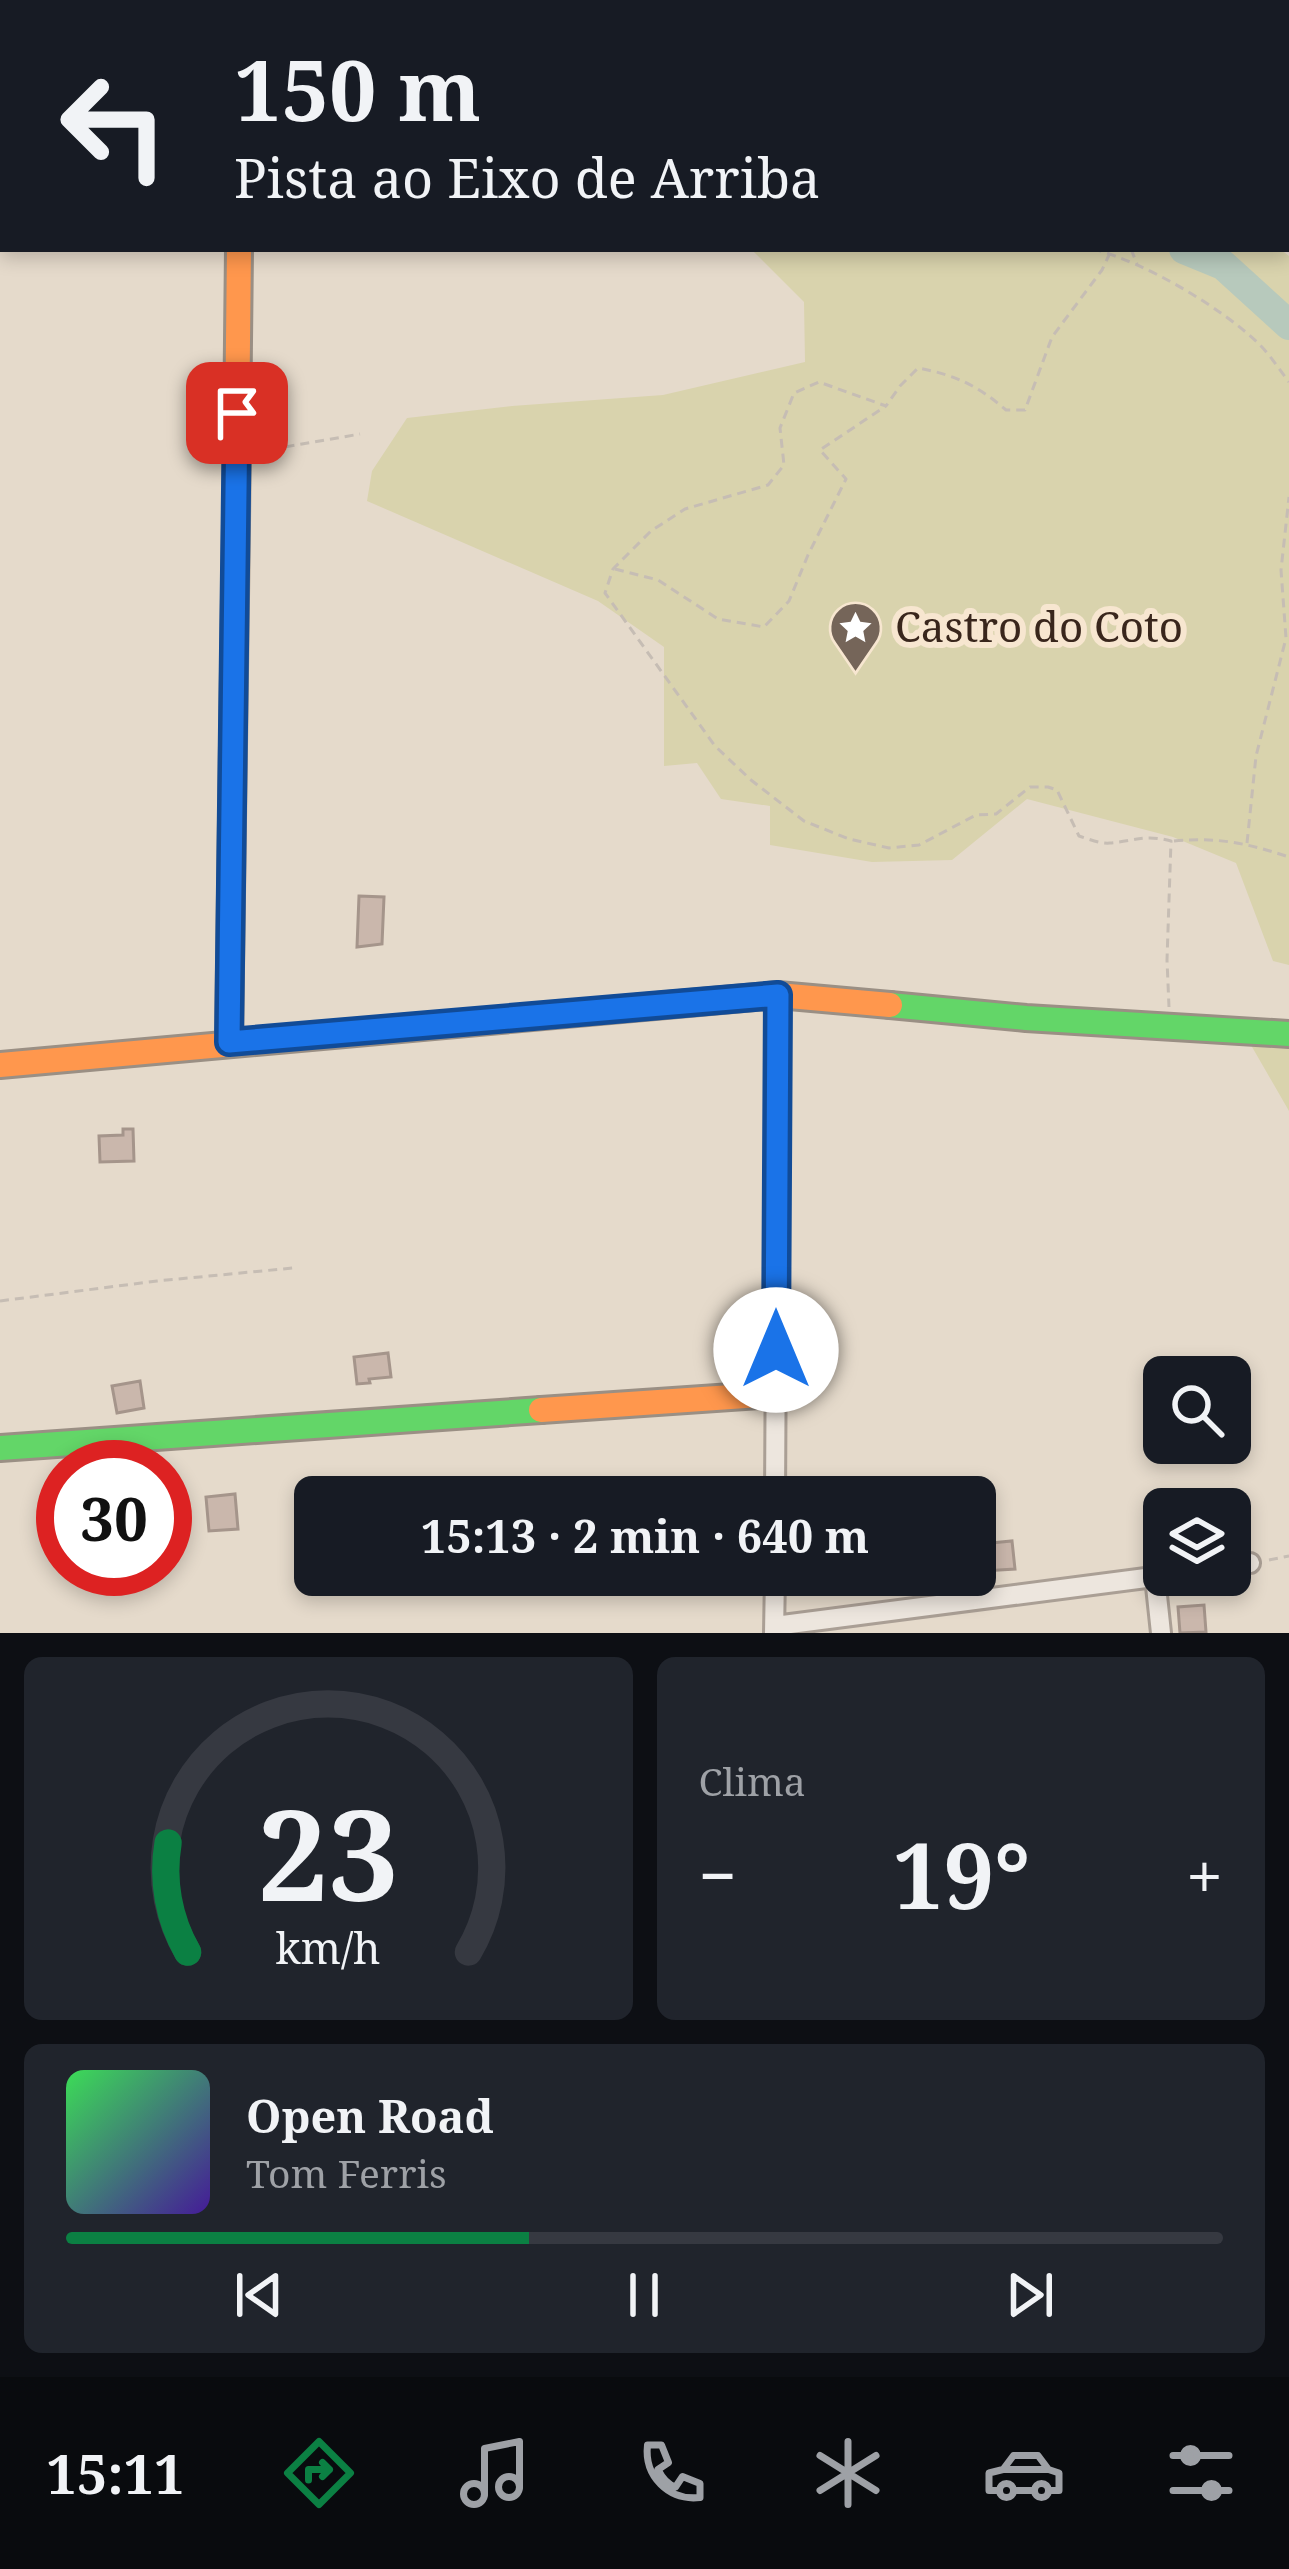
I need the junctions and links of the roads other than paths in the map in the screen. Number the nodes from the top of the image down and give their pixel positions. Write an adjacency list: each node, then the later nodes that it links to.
1 (239, 252): 4 (street)
2 (778, 995): 3 (street); 4 (street); 6 (street)
3 (1289, 1034)
4 (229, 1042): 5 (street)
5 (0, 1065)
6 (775, 1394): 7 (street); 8 (street)
7 (0, 1448)
8 (775, 1476)
9 (1143, 1579): 12 (street)
10 (775, 1596): 12 (street)
11 (1162, 1596): 13 (street)
12 (774, 1629)
13 (1161, 1633)

